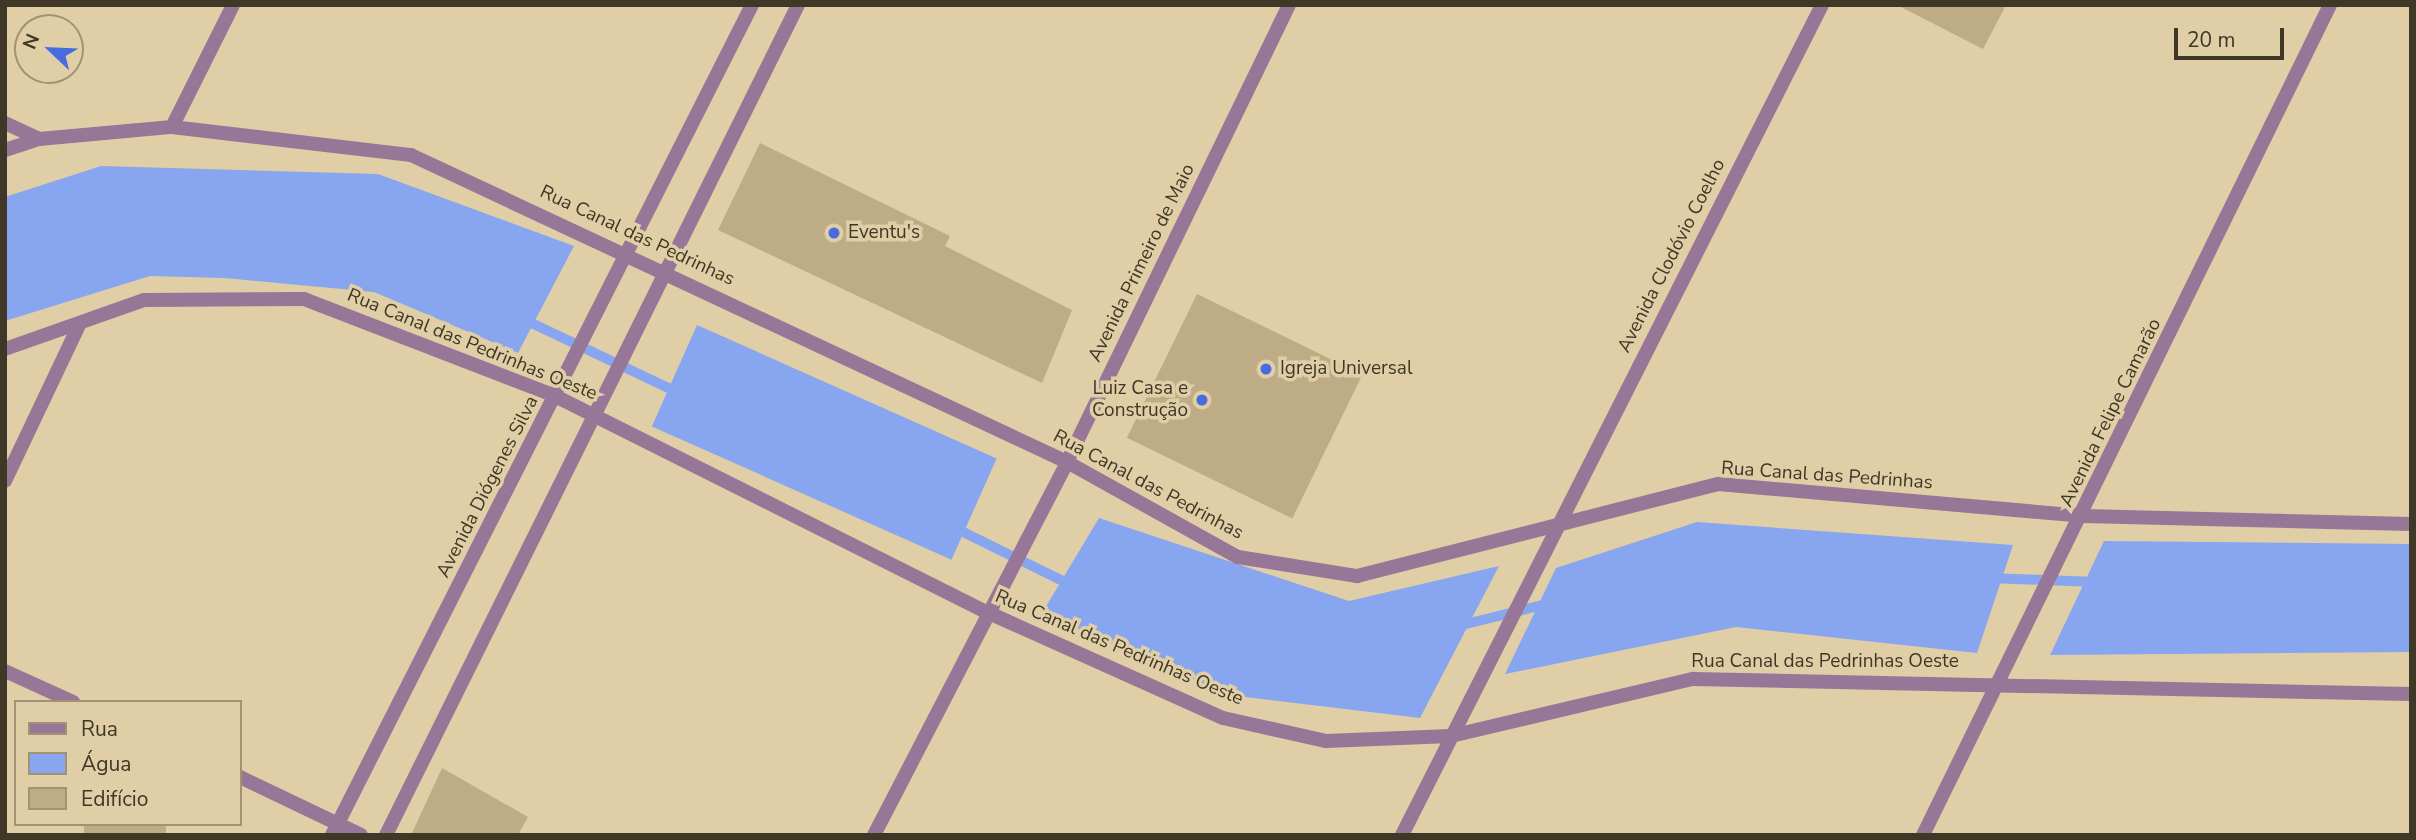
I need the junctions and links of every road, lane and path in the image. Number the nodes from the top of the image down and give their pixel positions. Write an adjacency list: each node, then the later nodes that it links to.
1 (233, 5): 8 (street)
2 (752, 5): 11 (street, Avenida Diógenes Silva)
3 (798, 5): 12 (street)
4 (1289, 5): 17 (street, Avenida Primeiro de Maio)
5 (1822, 5): 20 (street, Avenida Clodóvio Coelho)
6 (2330, 5): 19 (street, Avenida Felipe Camarão)
7 (5, 123): 9 (street)
8 (172, 127): 9 (street, Rua Canal das Pedrinhas); 11 (street, Rua Canal das Pedrinhas)
9 (39, 139): 10 (street, Rua Canal das Pedrinhas)
10 (5, 150)
11 (629, 252): 12 (street, Rua Canal das Pedrinhas); 15 (street, Avenida Diógenes Silva)
12 (668, 270): 16 (street); 17 (street, Rua Canal das Pedrinhas)
13 (79, 326): 14 (street, Rua Canal das Pedrinhas Oeste); 15 (street, Rua Canal das Pedrinhas Oeste); 18 (street)
14 (5, 349)
15 (555, 396): 16 (street, Rua Canal das Pedrinhas Oeste); 29 (street, Avenida Diógenes Silva)
16 (595, 415): 22 (street, Rua Canal das Pedrinhas Oeste); 31 (street)
17 (1067, 462): 20 (street, Rua Canal das Pedrinhas); 22 (street, Avenida Primeiro de Maio)
18 (5, 481)
19 (2083, 516): 20 (street, Rua Canal das Pedrinhas); 21 (street, Rua Canal das Pedrinhas); 24 (street, Avenida Felipe Camarão)
20 (1557, 524): 27 (street, Avenida Clodóvio Coelho)
21 (2411, 524)
22 (989, 613): 27 (street, Rua Canal das Pedrinhas Oeste); 32 (street, Avenida Primeiro de Maio)
23 (5, 671): 26 (street)
24 (1997, 682): 25 (street, Rua Canal das Pedrinhas Oeste); 27 (street, Rua Canal das Pedrinhas Oeste); 34 (street, Avenida Felipe Camarão)
25 (2411, 694)
26 (70, 700)
27 (1451, 736): 33 (street)
28 (242, 778): 29 (street)
29 (335, 828): 30 (street)
30 (361, 835)
31 (386, 835)
32 (874, 835)
33 (1402, 835)
34 (1923, 835)

